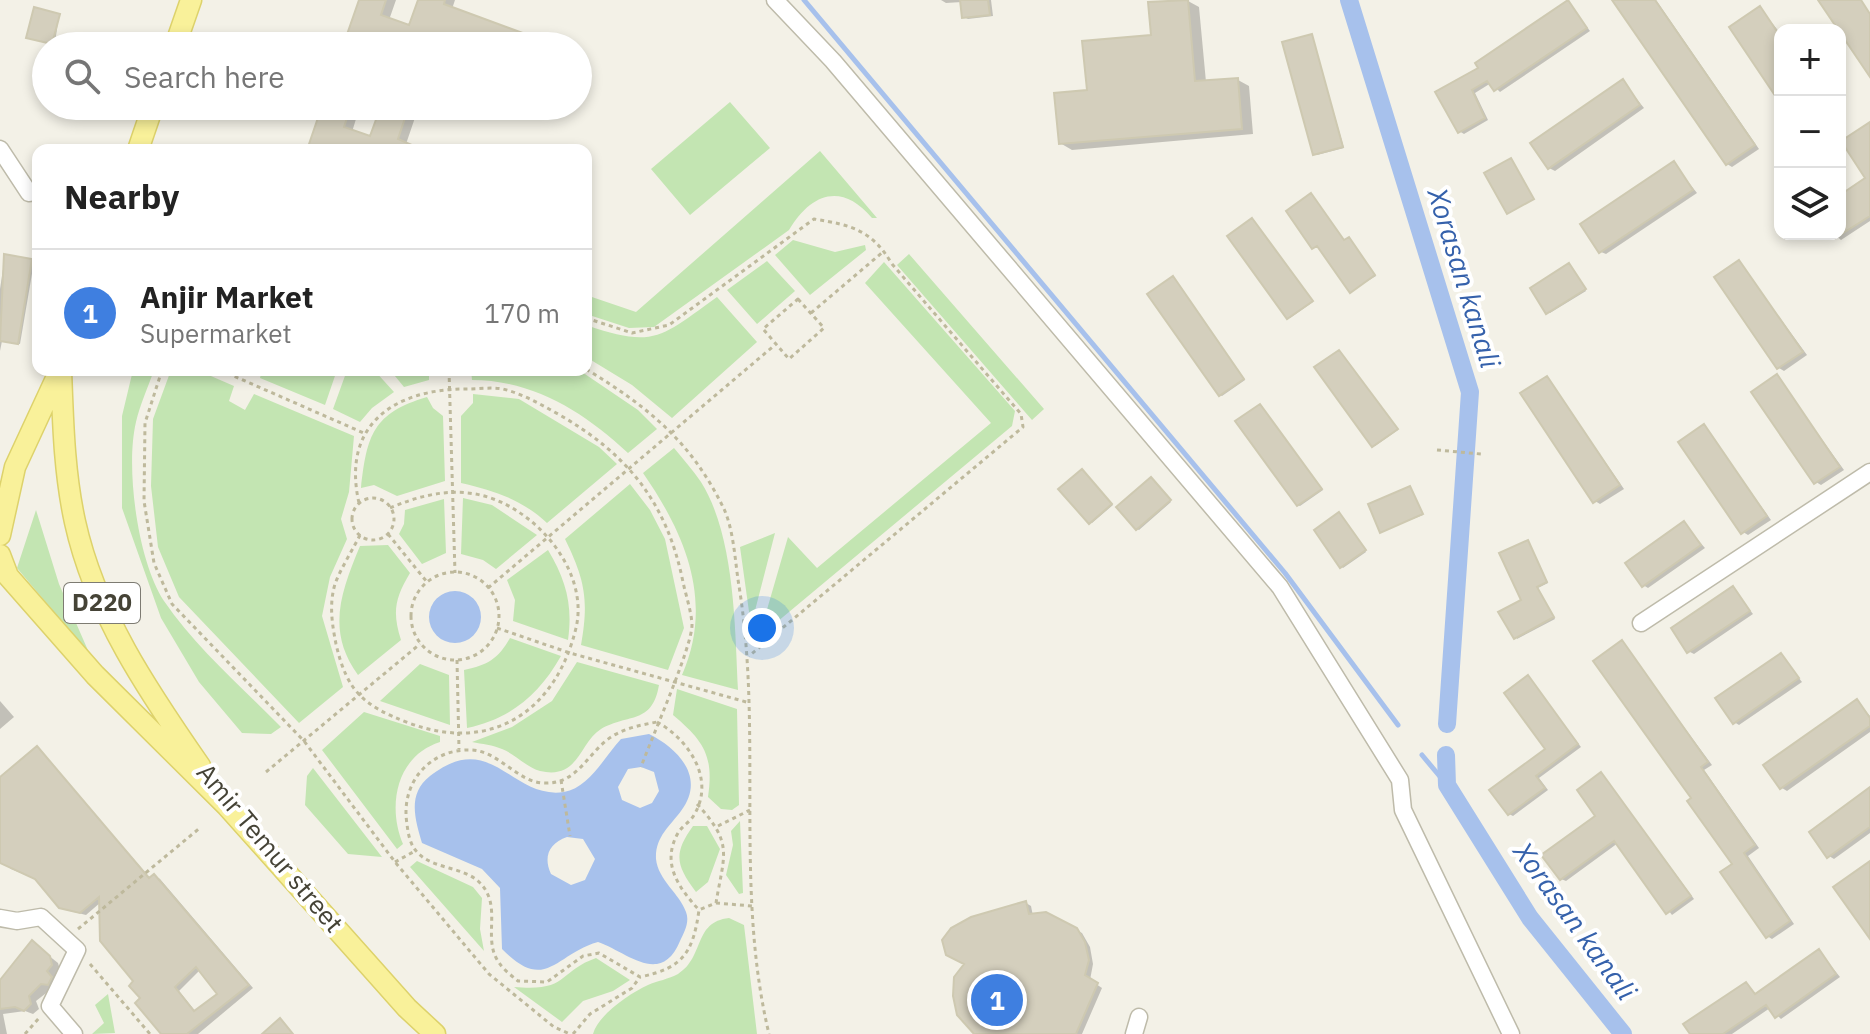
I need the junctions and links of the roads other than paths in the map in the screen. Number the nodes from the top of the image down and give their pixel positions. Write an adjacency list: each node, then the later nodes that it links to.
1 (191, 0): 3 (main road)
2 (775, 0): 20 (street)
3 (180, 32)
4 (148, 120): 5 (main road)
5 (140, 144)
6 (0, 149): 7 (street)
7 (29, 193)
8 (57, 376): 11 (main road, D220)
9 (60, 376): 14 (main road, Amir Temur street / D220)
10 (1870, 472): 13 (street)
11 (0, 535)
12 (0, 555): 14 (main road, D220)
13 (1641, 623)
14 (227, 806): 18 (main road, Amir Temur street / D220)
15 (0, 918): 17 (street)
16 (1139, 1017): 19 (street)
17 (74, 1034)
18 (435, 1034)
19 (1134, 1034)
20 (1511, 1034)

